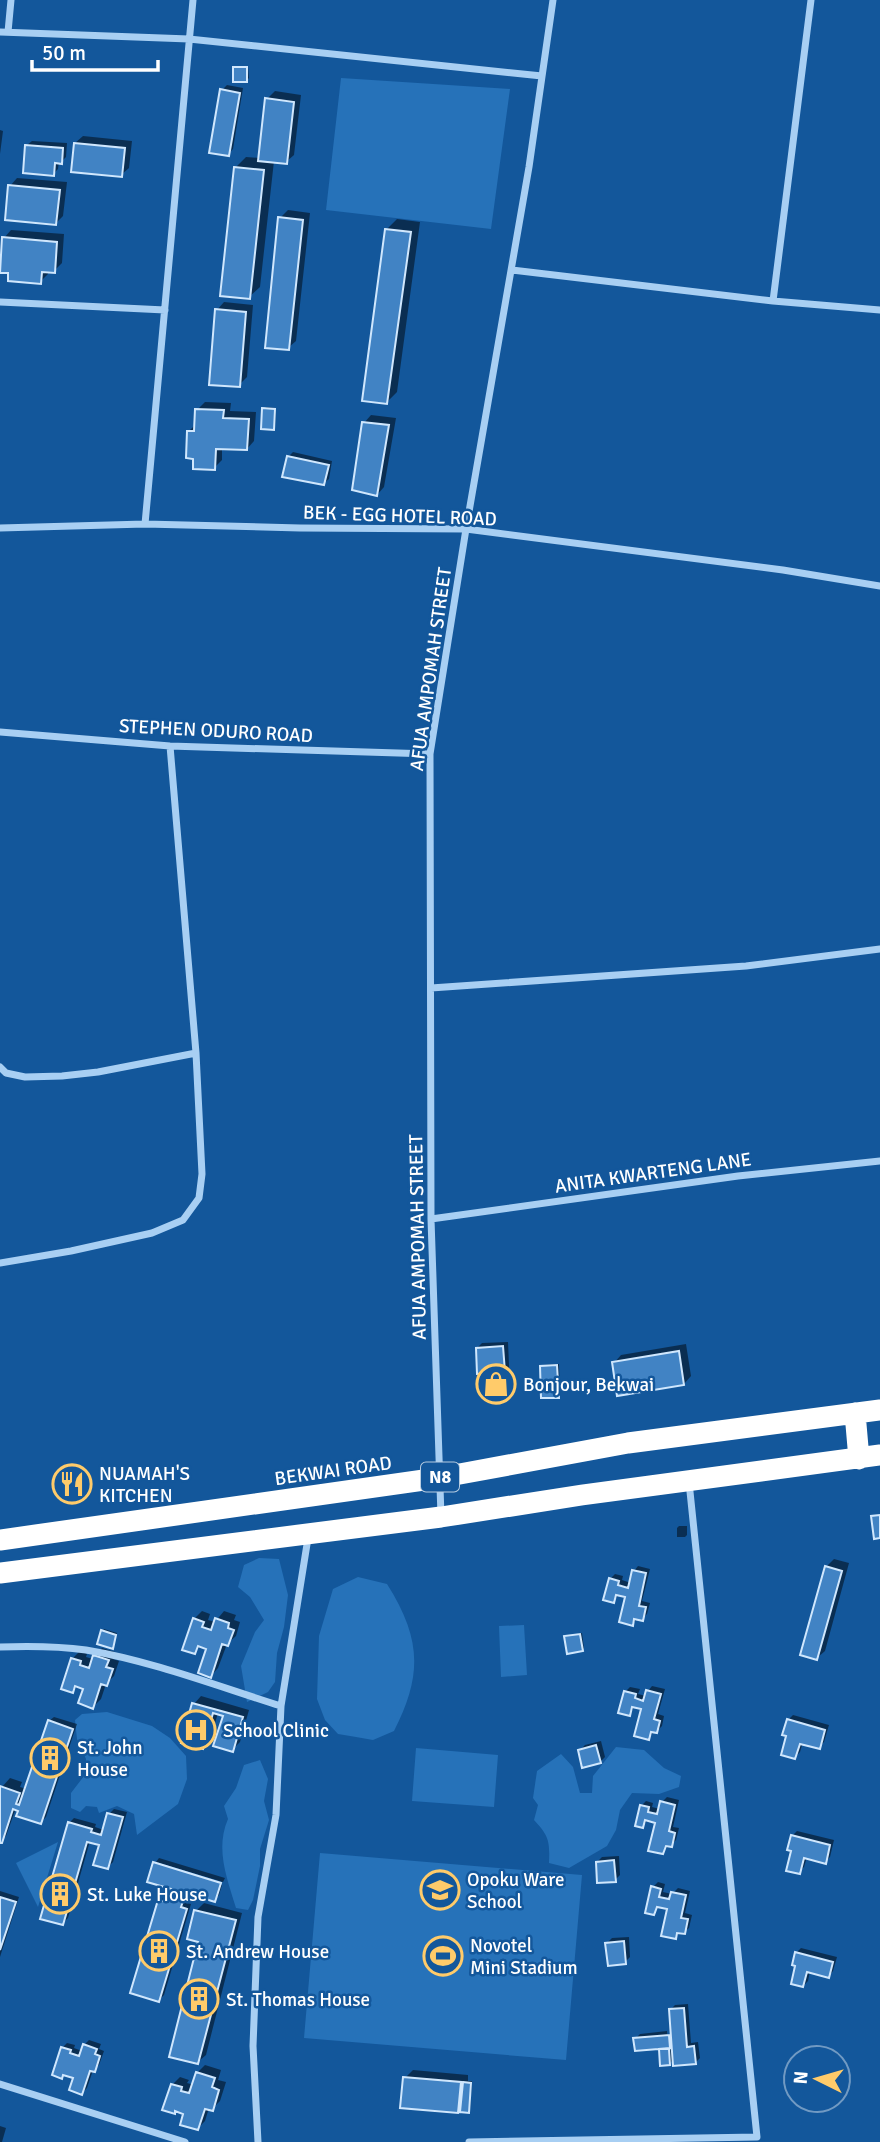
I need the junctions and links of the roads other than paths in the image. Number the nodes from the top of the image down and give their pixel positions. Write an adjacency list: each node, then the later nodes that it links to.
1 (11, 0): 5 (street)
2 (193, 0): 6 (street)
3 (553, 0): 7 (street, AFUA AMPOMAH STREET)
4 (811, 0): 9 (street)
5 (4, 32): 6 (street)
6 (190, 39): 7 (street); 11 (street)
7 (542, 76): 8 (street, AFUA AMPOMAH STREET)
8 (512, 270): 9 (street); 15 (street, AFUA AMPOMAH STREET)
9 (773, 300): 12 (street)
10 (0, 302): 11 (street)
11 (165, 310): 13 (street)
12 (880, 310)
13 (145, 524): 14 (street, BEK - EGG HOTEL ROAD); 15 (street, BEK - EGG HOTEL ROAD)
14 (0, 528)
15 (466, 529): 16 (street, BEK - EGG HOTEL ROAD); 19 (street, AFUA AMPOMAH STREET)
16 (880, 586)
17 (0, 732): 18 (street, STEPHEN ODURO ROAD)
18 (170, 746): 19 (street, STEPHEN ODURO ROAD); 22 (street)
19 (430, 754): 21 (street, AFUA AMPOMAH STREET)
20 (880, 949): 21 (street)
21 (431, 988): 25 (street, AFUA AMPOMAH STREET)
22 (196, 1053): 23 (street); 26 (street)
23 (0, 1067)
24 (880, 1161): 25 (street, ANITA KWARTENG LANE)
25 (431, 1219): 30 (street, AFUA AMPOMAH STREET)
26 (0, 1263)
27 (880, 1410): 28 (highway, BEKWAI ROAD / N8)
28 (855, 1413): 29 (highway); 30 (highway, BEKWAI ROAD / N8)
29 (870, 1457): 31 (highway, N8)
30 (439, 1478): 32 (street, AFUA AMPOMAH STREET); 34 (highway, BEKWAI ROAD / N8)
31 (689, 1481): 32 (highway, N8); 41 (street)
32 (441, 1517): 33 (highway, N8)
33 (308, 1534): 35 (highway, N8); 37 (street)
34 (0, 1540)
35 (0, 1573)
36 (0, 1647): 37 (street)
37 (282, 1706): 40 (street)
38 (0, 2084): 39 (street)
39 (185, 2142)
40 (258, 2142)
41 (469, 2142)

